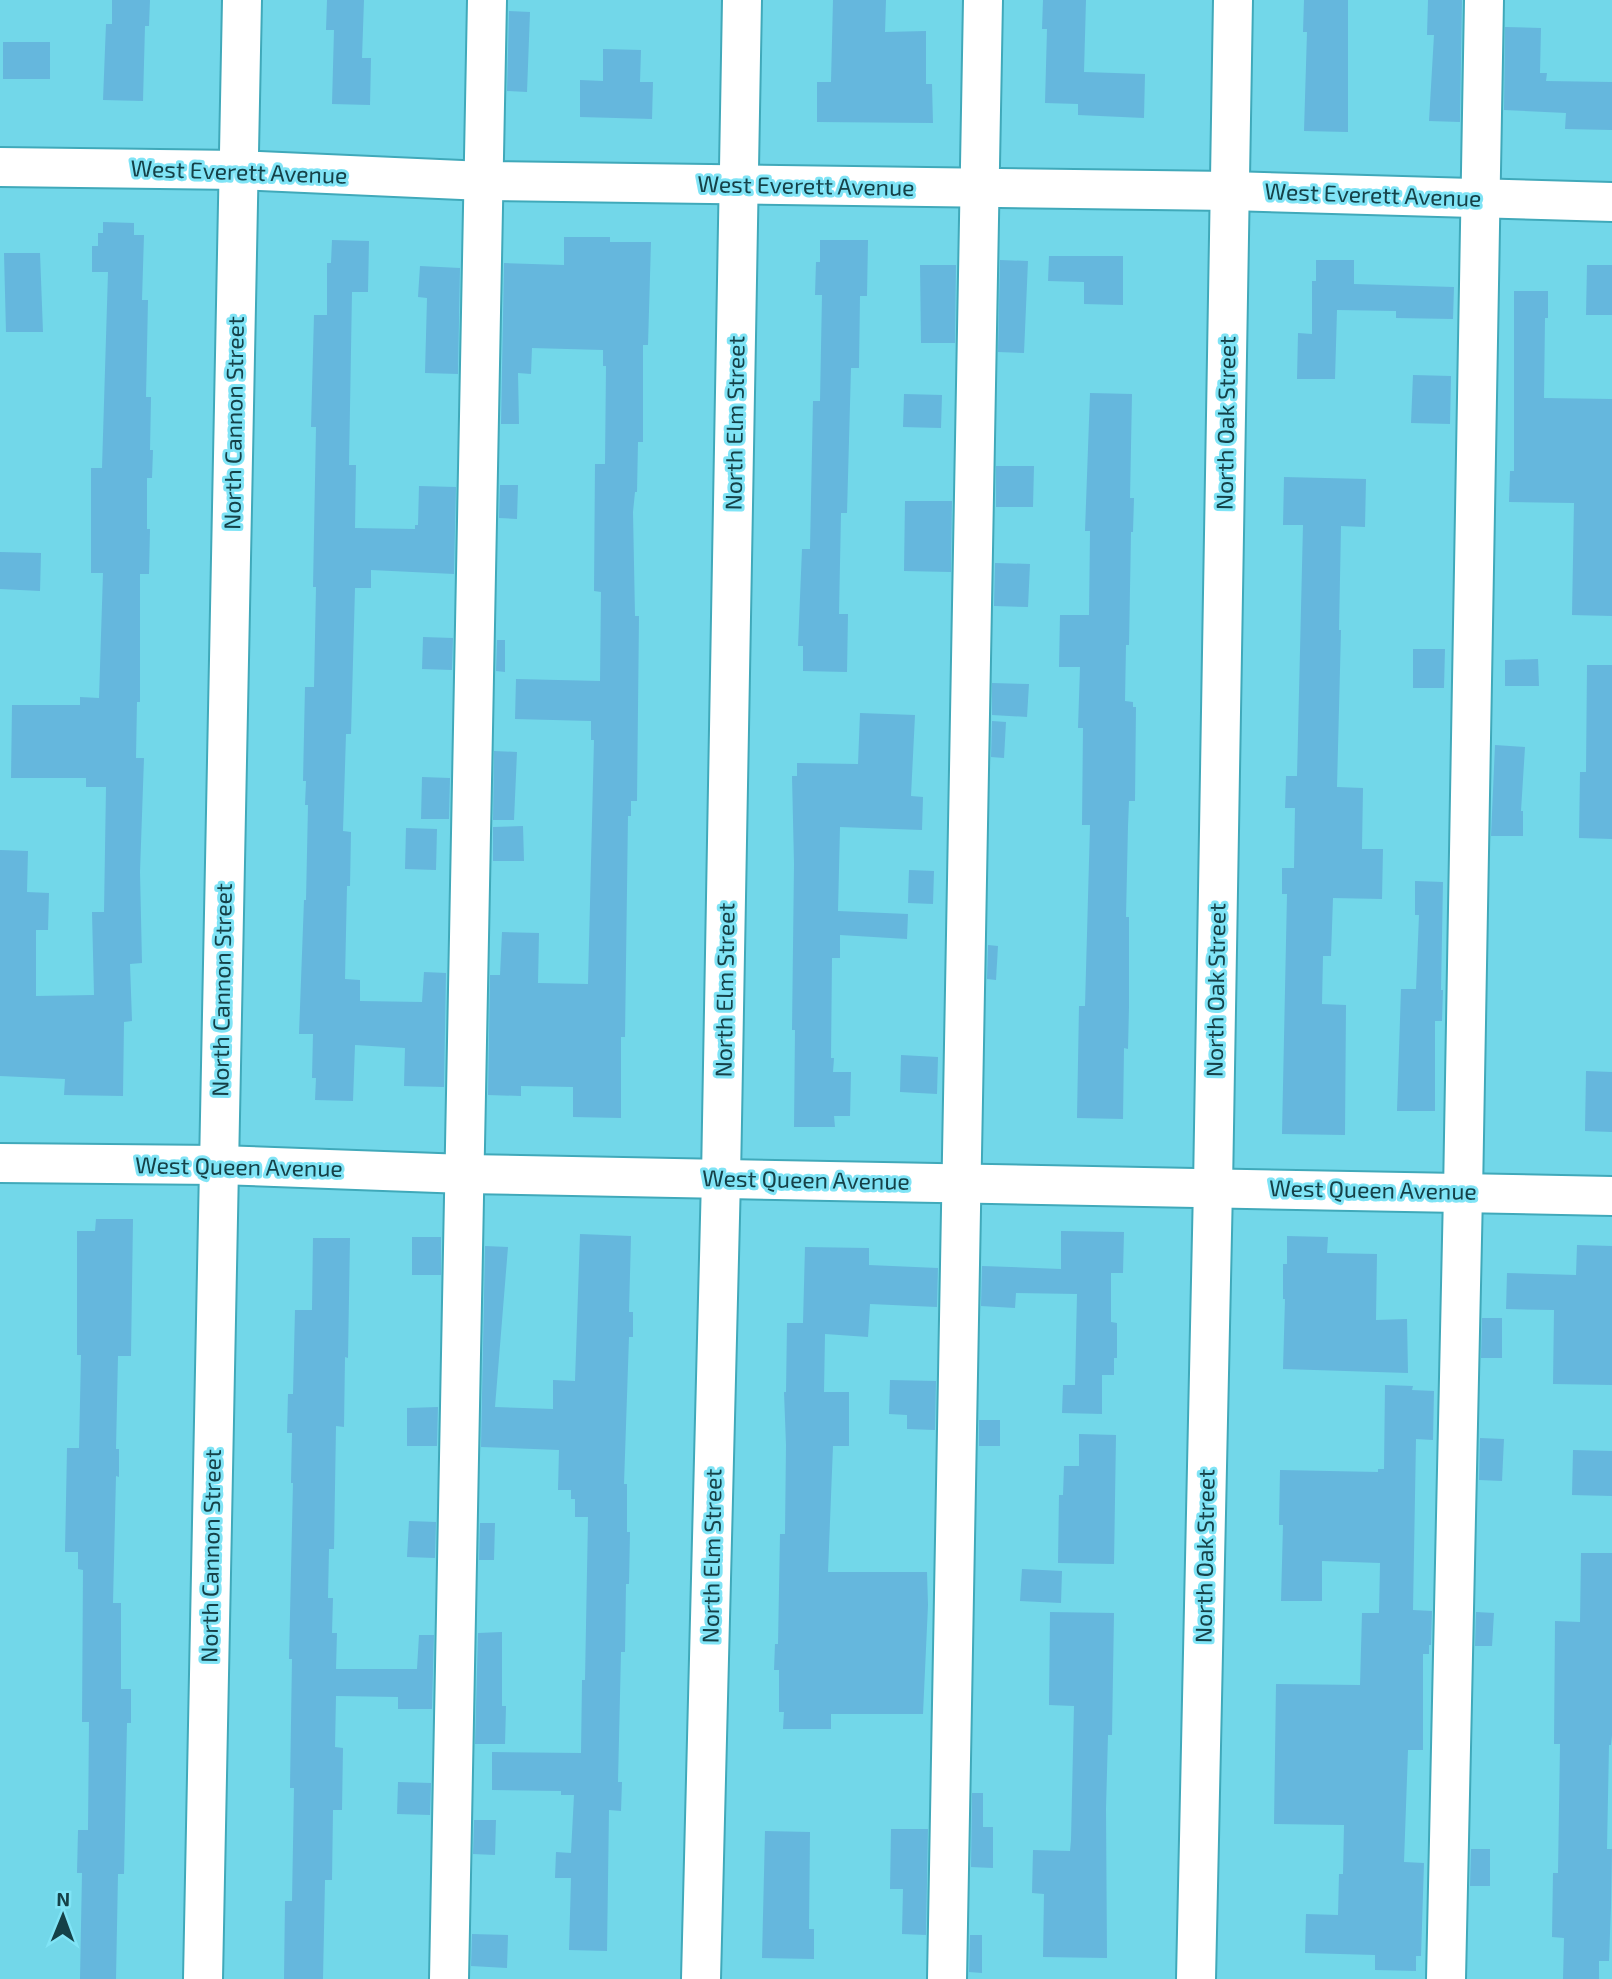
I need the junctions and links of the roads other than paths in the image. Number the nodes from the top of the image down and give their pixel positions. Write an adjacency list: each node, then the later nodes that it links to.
1 (242, 0): 8 (street, North Cannon Street)
2 (487, 0): 9 (street)
3 (742, 0): 10 (street, North Elm Street)
4 (983, 0): 11 (street)
5 (1233, 0): 12 (street, North Oak Street)
6 (1484, 0): 13 (street)
7 (0, 167): 8 (street, West Everett Avenue)
8 (239, 170): 9 (street, West Everett Avenue); 16 (street, North Cannon Street)
9 (484, 181): 10 (street, West Everett Avenue); 17 (street)
10 (739, 186): 11 (street, West Everett Avenue); 18 (street, North Elm Street)
11 (980, 188): 12 (street, West Everett Avenue); 19 (street)
12 (1230, 191): 13 (street, West Everett Avenue); 20 (street, North Oak Street)
13 (1481, 198): 14 (street, West Everett Avenue); 21 (street)
14 (1612, 202)
15 (0, 1163): 16 (street, West Queen Avenue)
16 (219, 1165): 17 (street, West Queen Avenue); 23 (street, North Cannon Street)
17 (465, 1174): 18 (street, West Queen Avenue); 24 (street)
18 (721, 1178): 19 (street, West Queen Avenue); 25 (street, North Elm Street)
19 (961, 1182): 20 (street, West Queen Avenue); 26 (street)
20 (1213, 1187): 21 (street, West Queen Avenue); 27 (street, North Oak Street)
21 (1463, 1193): 22 (street, West Queen Avenue); 28 (street)
22 (1612, 1196)
23 (203, 1979)
24 (449, 1979)
25 (701, 1979)
26 (947, 1979)
27 (1196, 1979)
28 (1446, 1979)

